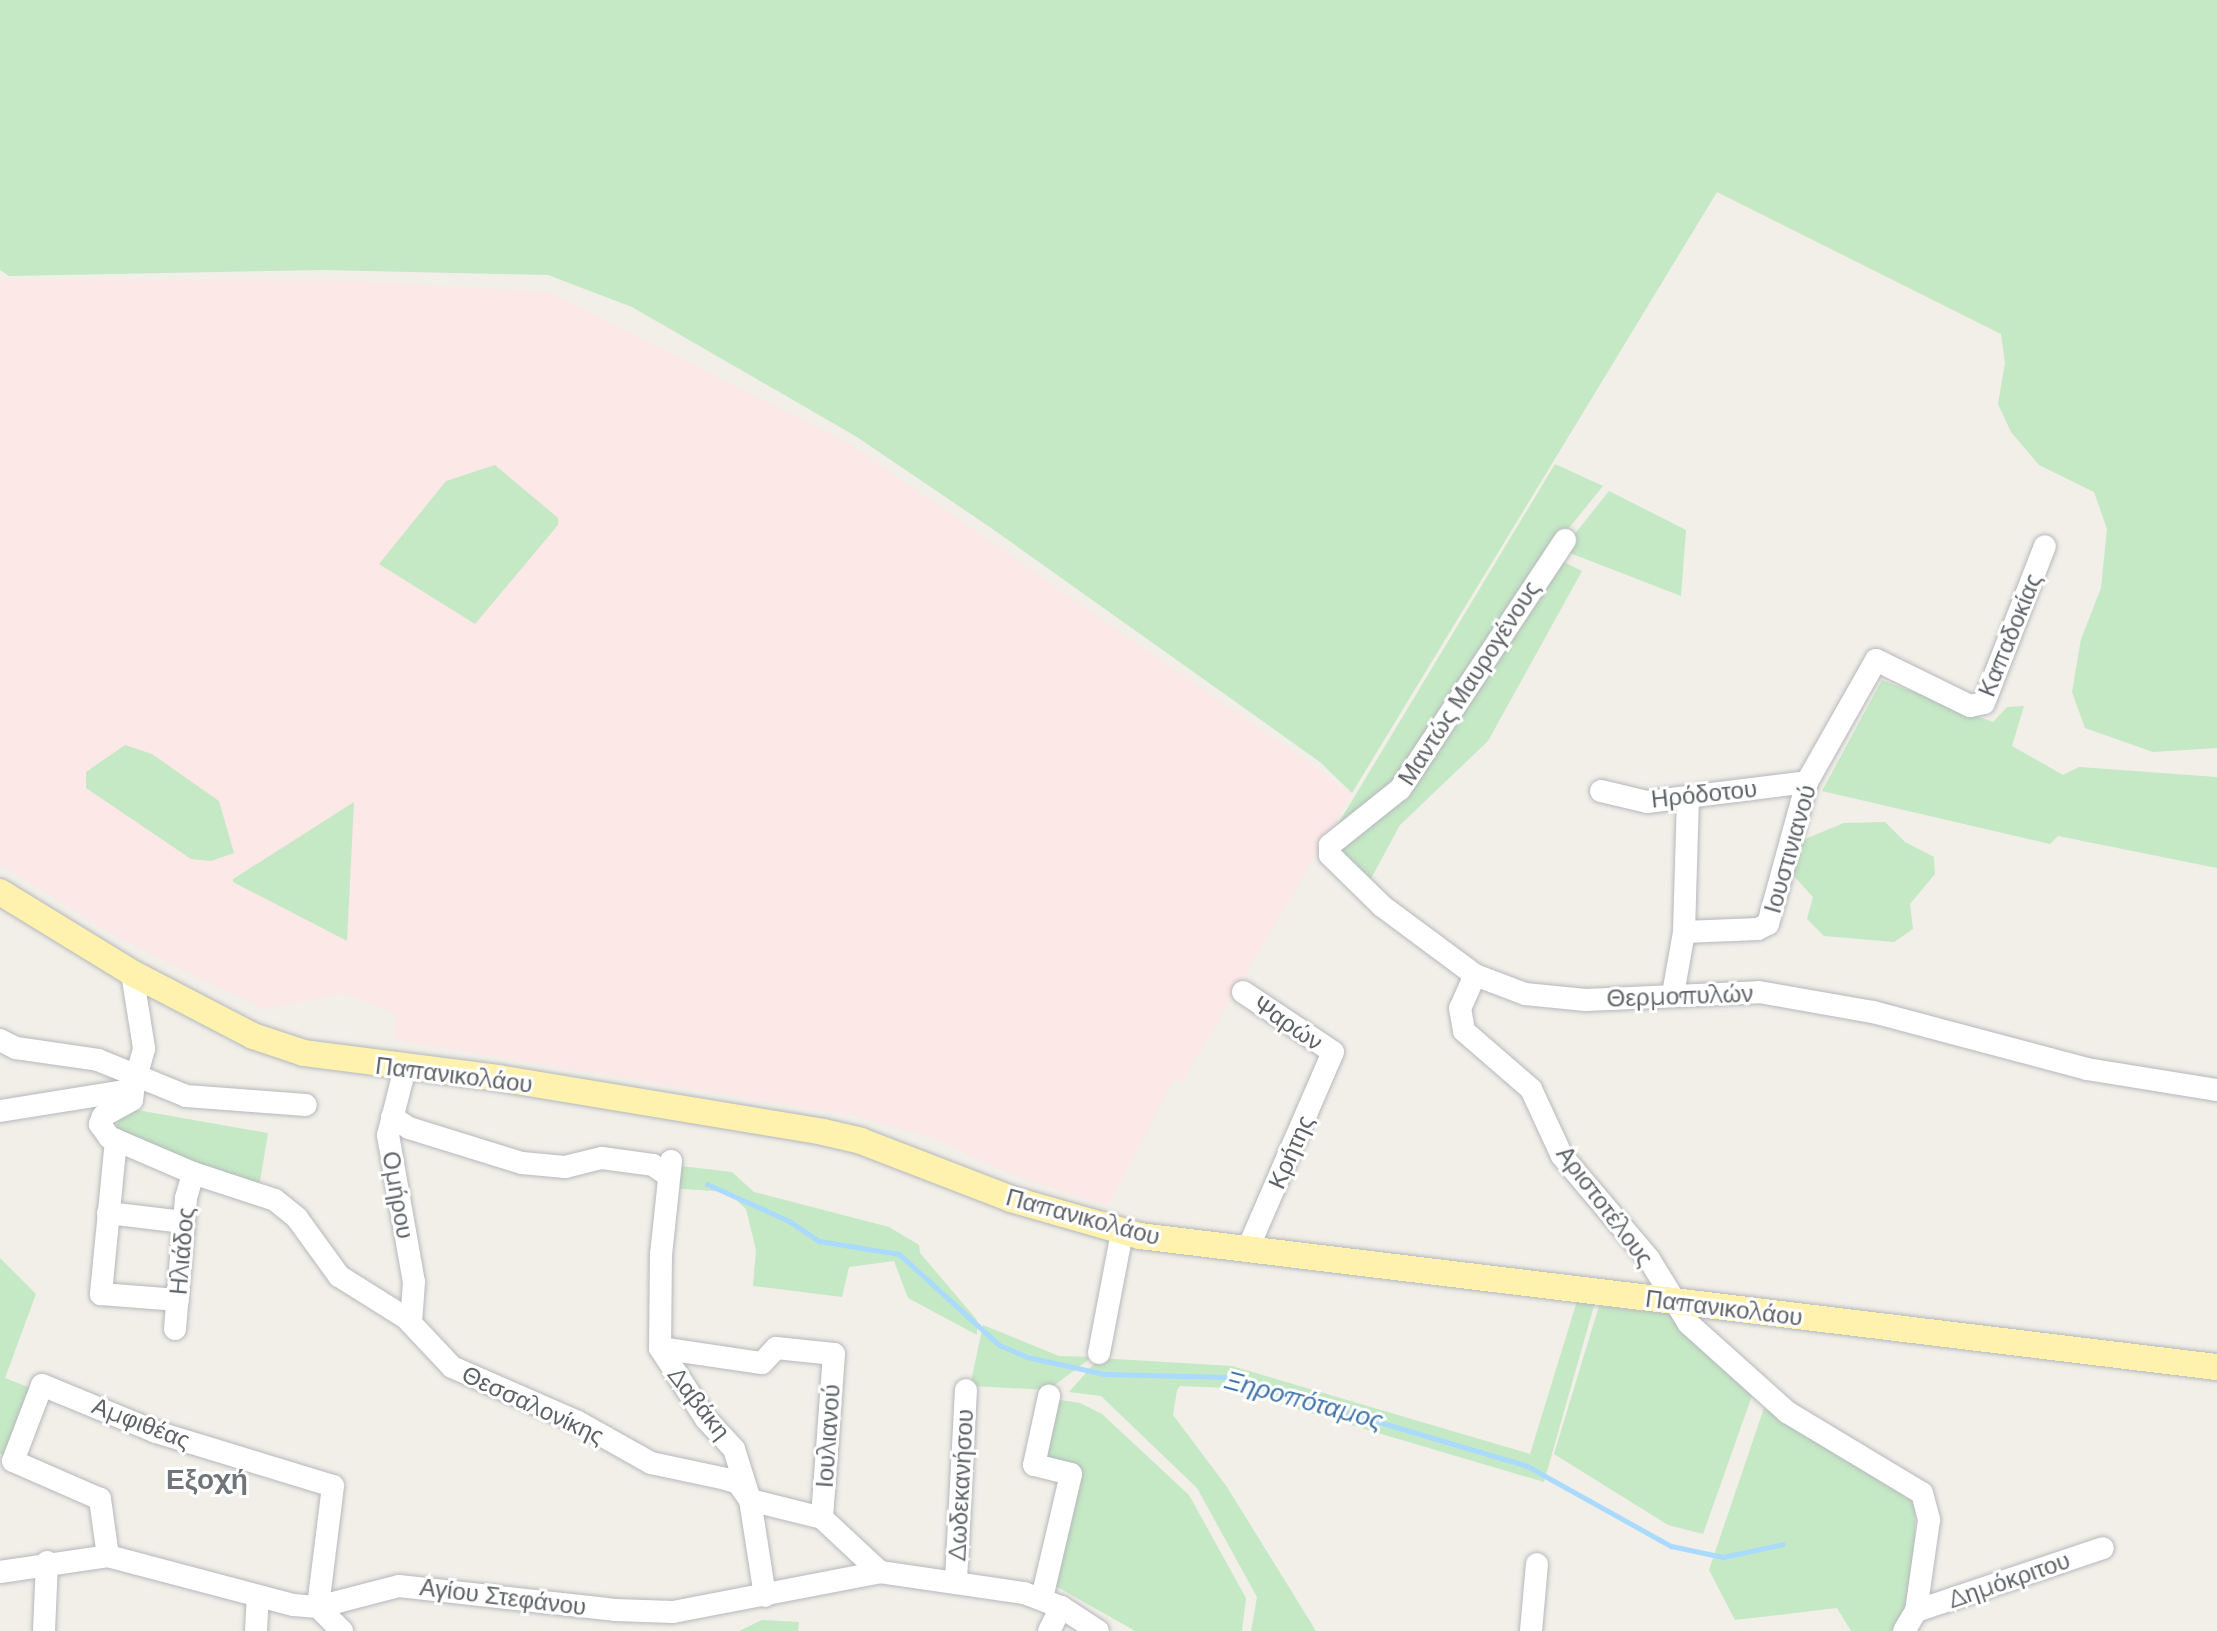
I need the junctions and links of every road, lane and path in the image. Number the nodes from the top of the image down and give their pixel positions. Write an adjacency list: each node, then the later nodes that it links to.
1 (1565, 540): 7 (street, Μαντώς Μαυρογένους)
2 (2045, 546): 3 (street, Καπαδοκίας)
3 (1878, 659): 4 (street, Ιουστινιανού)
4 (1807, 782): 6 (street, Ηρόδοτου); 9 (street, Ιουστινιανού)
5 (1601, 791): 6 (street, Ηρόδοτου)
6 (1688, 799): 9 (street)
7 (1328, 849): 11 (street, Θερμοπυλών)
8 (0, 892): 10 (main road, Παπανικολάου)
9 (1684, 932): 13 (street)
10 (132, 973): 16 (main road, Παπανικολάου); 17 (street)
11 (1475, 975): 13 (street, Θερμοπυλών); 29 (street, Αριστοτέλους)
12 (1243, 992): 15 (street, Ψαρών)
13 (1673, 994): 18 (street, Θερμοπυλών)
14 (0, 1040): 17 (street)
15 (1333, 1052): 27 (street, Κρήτης)
16 (405, 1068): 21 (street, Ομήρου); 26 (main road, Παπανικολάου)
17 (136, 1079): 19 (street); 20 (street); 22 (street)
18 (2217, 1090)
19 (306, 1105)
20 (0, 1111)
21 (392, 1117): 30 (street, Ομήρου); 32 (street, Δαβάκη)
22 (116, 1140): 23 (street, Θεσσαλονίκης); 24 (street)
23 (193, 1173): 25 (street, Ηλιάδος); 30 (street, Θεσσαλονίκης)
24 (108, 1213): 25 (street); 28 (street)
25 (183, 1222): 28 (street, Ηλιάδος)
26 (1122, 1232): 27 (main road, Παπανικολάου); 33 (street)
27 (1247, 1251): 29 (main road, Παπανικολάου)
28 (178, 1300): 31 (street, Ηλιάδος)
29 (1673, 1302): 34 (main road, Παπανικολάου); 50 (street, Αριστοτέλους)
30 (411, 1323): 37 (street, Θεσσαλονίκης)
31 (175, 1329)
32 (660, 1348): 37 (street, Δαβάκη); 38 (street, Ιουλιανού)
33 (1099, 1353)
34 (2217, 1367)
35 (966, 1390): 45 (street, Δωδεκανήσου)
36 (1049, 1396): 48 (street)
37 (750, 1500): 38 (street, Θεσσαλονίκης); 46 (street, Δαβάκη)
38 (822, 1518): 44 (street, Θεσσαλονίκης)
39 (2103, 1548): 50 (street, Δημόκριτου)
40 (108, 1556): 41 (street, Αγίου Στεφάνου); 47 (street, Αγίου Στεφάνου); 49 (street, Αμφιθέας)
41 (47, 1562): 43 (street, Αγίου Στεφάνου); 51 (street)
42 (1537, 1564): 56 (street)
43 (0, 1572)
44 (880, 1572): 45 (street, Αγίου Στεφάνου); 46 (street, Αγίου Στεφάνου)
45 (956, 1580): 48 (street, Αγίου Στεφάνου)
46 (765, 1596): 49 (street, Αγίου Στεφάνου)
47 (258, 1597): 49 (street, Αγίου Στεφάνου); 52 (street)
48 (1052, 1603): 54 (street); 55 (street, Αγίου Στεφάνου)
49 (318, 1607): 53 (street)
50 (1916, 1611): 57 (street, Αριστοτέλους)
51 (44, 1631)
52 (256, 1631)
53 (342, 1631)
54 (1049, 1631)
55 (1098, 1631)
56 (1531, 1631)
57 (1904, 1631)

